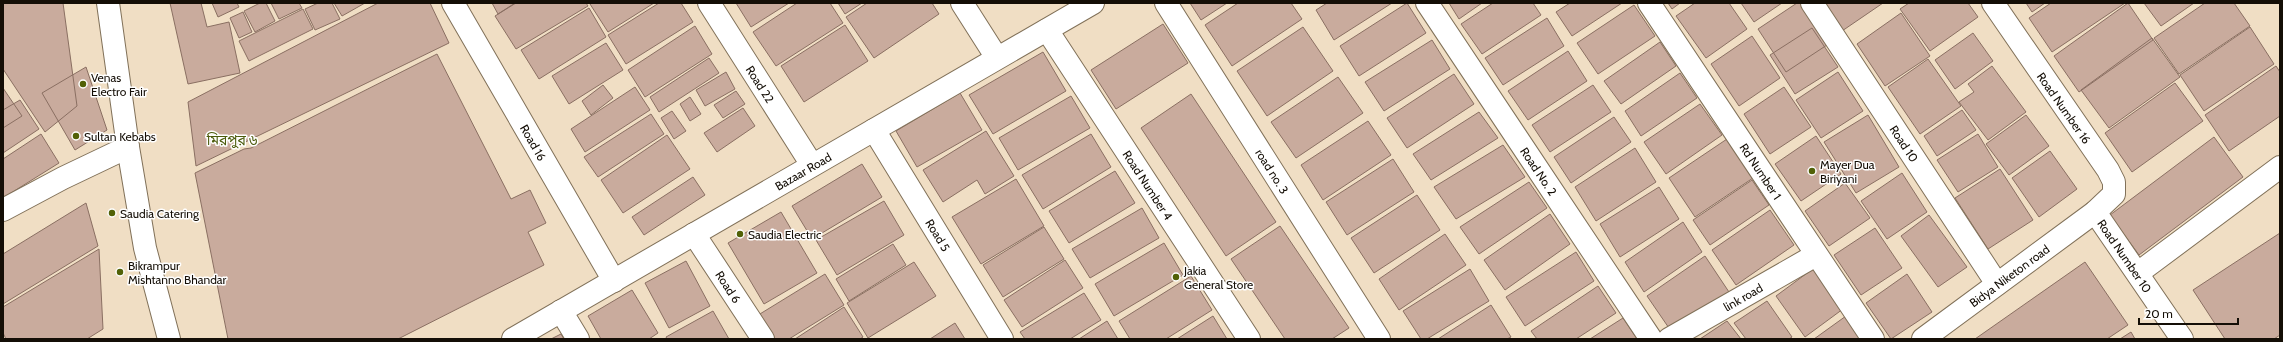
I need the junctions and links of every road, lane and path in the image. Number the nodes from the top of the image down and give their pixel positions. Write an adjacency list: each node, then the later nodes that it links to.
1 (108, 3): 14 (street)
2 (453, 3): 22 (street, Road 16)
3 (709, 3): 15 (street, Road 22)
4 (962, 3): 12 (street)
5 (1093, 3): 11 (street, Bazaar Road)
6 (1166, 3): 31 (street, road no. 3)
7 (1427, 3): 32 (street, Road No. 2)
8 (1649, 3): 20 (street, Rd Number 1)
9 (1812, 3): 23 (street, Road 10)
10 (1993, 3): 18 (street, Road Number 16)
11 (1047, 30): 12 (street, Bazaar Road); 30 (street, Road Number 4)
12 (996, 58): 13 (street, Bazaar Road)
13 (874, 130): 15 (street, Bazaar Road); 29 (street, Road 5)
14 (128, 147): 17 (street); 25 (street)
15 (812, 165): 19 (street, Bazaar Road)
16 (2280, 167): 21 (street)
17 (3, 210)
18 (2095, 212): 21 (street, Road Number 10); 23 (street, Bidya Niketon road)
19 (694, 234): 22 (street, Bazaar Road); 28 (street, Road 6)
20 (1816, 255): 33 (street, link road); 34 (street, Rd Number 1)
21 (2138, 273): 36 (street, Road Number 10)
22 (614, 281): 24 (street, Bazaar Road)
23 (1997, 284): 35 (street, Bidya Niketon road)
24 (561, 311): 26 (street, Bazaar Road); 27 (street)
25 (168, 339)
26 (512, 339)
27 (578, 339)
28 (763, 339)
29 (1002, 339)
30 (1248, 339)
31 (1380, 339)
32 (1651, 339)
33 (1669, 339)
34 (1873, 339)
35 (1923, 339)
36 (2182, 339)

